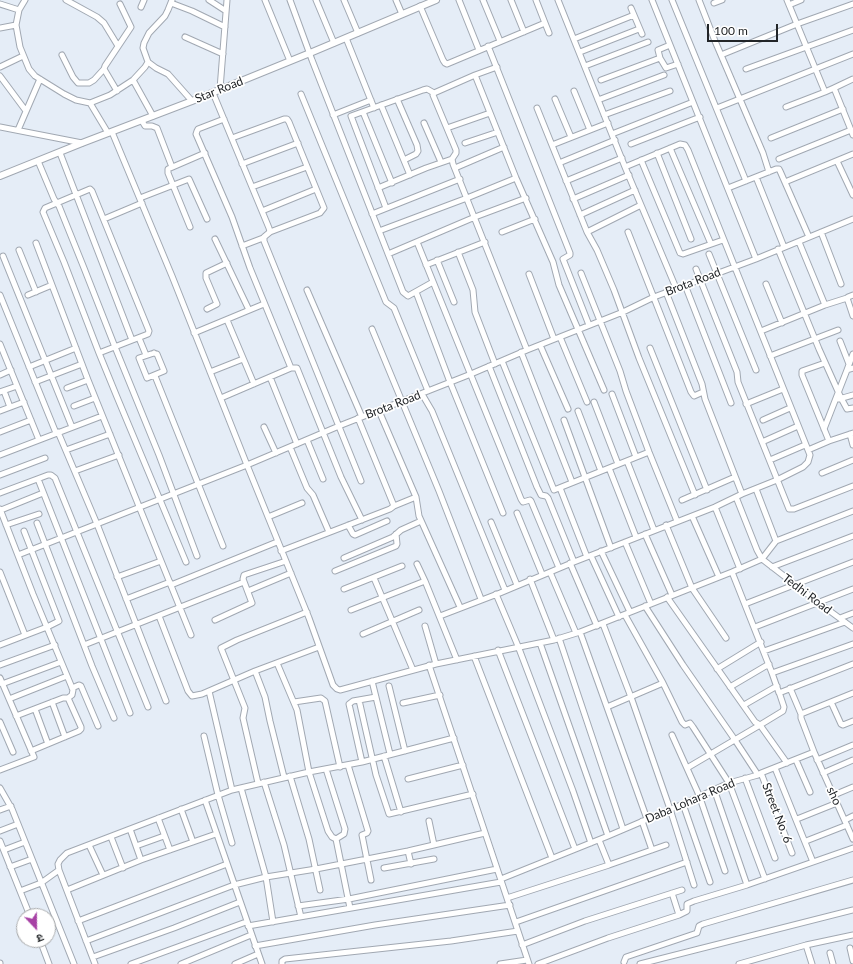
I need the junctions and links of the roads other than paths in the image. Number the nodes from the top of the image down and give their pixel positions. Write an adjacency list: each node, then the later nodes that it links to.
1 (25, 0): 31 (street)
2 (66, 0): 51 (street)
3 (144, 0): 29 (street)
4 (209, 0): 32 (street)
5 (227, 0): 32 (street)
6 (265, 0): 63 (street)
7 (290, 0): 56 (street)
8 (316, 0): 49 (street)
9 (344, 0): 42 (street)
10 (396, 0): 33 (street)
11 (436, 0): 28 (street, Star Road)
12 (459, 0): 54 (street)
13 (483, 0): 47 (street)
14 (511, 0): 41 (street)
15 (536, 0): 35 (street)
16 (558, 0): 46 (street)
17 (652, 0): 50 (street)
18 (672, 0): 100 (street)
19 (700, 0): 60 (street)
20 (722, 0): 24 (street)
21 (801, 0): 23 (street)
22 (171, 2): 38 (street); 64 (street)
23 (788, 2): 36 (street)
24 (714, 3)
25 (0, 4): 31 (street)
26 (120, 4): 51 (street)
27 (853, 4): 36 (street)
28 (420, 6): 33 (street, Star Road); 54 (street)
29 (141, 7)
30 (631, 8): 34 (street)
31 (19, 10): 37 (street)
32 (226, 11): 38 (street)
33 (402, 14): 42 (street, Star Road)
34 (634, 15): 46 (street); 55 (street)
35 (545, 23): 41 (street); 43 (street)
36 (797, 24): 53 (street); 60 (street)
37 (16, 25): 39 (street); 61 (street)
38 (225, 27): 57 (street)
39 (0, 28)
40 (853, 30): 53 (street)
41 (524, 32): 47 (street)
42 (358, 33): 45 (street, Star Road)
43 (549, 33)
44 (185, 37): 57 (street)
45 (346, 38): 49 (street, Star Road); 91 (street)
46 (574, 39): 55 (street)
47 (500, 41): 52 (street)
48 (648, 42): 67 (street)
49 (334, 43): 56 (street, Star Road)
50 (670, 45): 62 (street); 65 (street)
51 (118, 46): 69 (street)
52 (488, 46): 54 (street); 66 (street)
53 (806, 47): 70 (street); 71 (street)
54 (479, 50)
55 (580, 52): 67 (street)
56 (310, 53): 63 (street, Star Road); 105 (street)
57 (223, 54): 80 (street)
58 (853, 54): 71 (street)
59 (62, 55): 69 (street)
60 (721, 55): 90 (street)
61 (23, 56): 68 (street); 75 (street)
62 (660, 58): 65 (street); 78 (street)
63 (290, 61): 80 (street, Star Road)
64 (148, 62): 77 (street); 93 (street)
65 (678, 64): 94 (street)
66 (497, 66): 72 (street); 245 (street)
67 (586, 66): 92 (street)
68 (0, 67)
69 (104, 69): 81 (street)
70 (746, 69)
71 (815, 69): 85 (street); 90 (street)
72 (475, 75): 84 (street); 104 (street)
73 (664, 75): 92 (street)
74 (0, 76): 102 (street)
75 (40, 79): 95 (street); 102 (street)
76 (853, 79): 79 (street)
77 (133, 80): 81 (street); 107 (street)
78 (601, 80)
79 (834, 88): 85 (street); 101 (street)
80 (220, 90): 86 (street, Star Road)
81 (117, 91): 95 (street)
82 (574, 91): 116 (street)
83 (670, 91): 106 (street)
84 (434, 92): 88 (street); 114 (street)
85 (825, 92): 97 (street)
86 (213, 93): 93 (street, Star Road); 109 (street)
87 (301, 94): 295 (street)
88 (397, 99): 96 (street); 139 (street)
89 (556, 99): 121 (street)
90 (739, 99): 100 (street); 150 (street)
91 (371, 100): 98 (street); 105 (street)
92 (598, 100): 106 (street)
93 (192, 101): 107 (street, Star Road)
94 (693, 102): 108 (street); 120 (street)
95 (90, 103): 119 (street)
96 (382, 105): 98 (street); 139 (street)
97 (786, 107)
98 (374, 108): 103 (street)
99 (537, 108): 129 (street)
100 (717, 108): 158 (street)
101 (843, 109): 118 (street); 123 (street)
102 (26, 111): 115 (street)
103 (363, 112): 160 (street); 163 (street)
104 (490, 113): 114 (street); 117 (street)
105 (333, 114): 177 (street)
106 (604, 115): 111 (street)
107 (153, 116): 110 (street, Star Road)
108 (700, 117): 128 (street); 164 (street)
109 (224, 119): 122 (street); 134 (street)
110 (142, 120): 119 (street, Star Road); 147 (street)
111 (608, 123): 116 (street); 120 (street)
112 (424, 124): 143 (street)
113 (0, 127): 115 (street)
114 (447, 128): 137 (street)
115 (18, 130): 125 (street)
116 (590, 130): 121 (street)
117 (498, 132): 127 (street); 130 (street)
118 (852, 132): 138 (street)
119 (110, 133): 125 (street, Star Road); 172 (street)
120 (612, 134): 124 (street)
121 (571, 137): 129 (street)
122 (232, 138): 126 (street); 145 (street)
123 (771, 138)
124 (615, 140): 136 (street); 144 (street)
125 (82, 143): 132 (street, Star Road)
126 (298, 143): 145 (street); 148 (street)
127 (465, 143)
128 (631, 144)
129 (552, 145): 144 (street)
130 (504, 147): 149 (street); 155 (street)
131 (670, 148): 133 (street); 195 (street); 200 (street)
132 (60, 153): 141 (street, Star Road); 167 (street)
133 (657, 153): 140 (street); 194 (street)
134 (205, 154): 147 (street); 201 (street)
135 (853, 154): 142 (street)
136 (622, 158): 146 (street); 157 (street)
137 (452, 159): 143 (street); 149 (street)
138 (779, 159)
139 (404, 160): 151 (street)
140 (641, 160): 146 (street); 200 (street)
141 (38, 161): 153 (street, Star Road); 173 (street)
142 (837, 161): 159 (street); 168 (street)
143 (442, 162): 151 (street)
144 (559, 163): 157 (street)
145 (242, 164): 162 (street)
146 (625, 166): 152 (street)
147 (172, 167): 161 (street)
148 (307, 168): 162 (street); 165 (street)
149 (455, 168): 156 (street)
150 (769, 172): 154 (street); 159 (street)
151 (410, 175): 160 (street)
152 (629, 175): 166 (street); 171 (street)
153 (0, 176)
154 (756, 177): 158 (street); 202 (street)
155 (516, 178): 169 (street); 170 (street)
156 (460, 179): 169 (street); 175 (street)
157 (566, 181): 171 (street)
158 (746, 181): 164 (street)
159 (785, 182): 191 (street)
160 (392, 183): 163 (street)
161 (173, 184): 172 (street); 181 (street); 184 (street)
162 (252, 187): 176 (street)
163 (378, 188): 175 (street)
164 (728, 188): 209 (street)
165 (316, 189): 176 (street); 186 (street)
166 (635, 190): 174 (street); 178 (street)
167 (76, 195): 173 (street); 180 (street); 254 (street)
168 (853, 195)
169 (467, 198): 179 (street); 185 (street)
170 (526, 198): 179 (street); 183 (street)
171 (573, 199): 178 (street)
172 (141, 200): 180 (street); 250 (street)
173 (57, 203): 259 (street); 264 (street)
174 (641, 205): 188 (street); 224 (street)
175 (386, 208): 177 (street)
176 (262, 211): 186 (street)
177 (372, 214): 185 (street)
178 (580, 215): 188 (street)
179 (475, 218): 196 (street); 197 (street)
180 (104, 219): 252 (street)
181 (207, 219)
182 (853, 219): 190 (street, Brota Road)
183 (535, 220): 187 (street); 247 (street)
184 (190, 227)
185 (379, 231): 206 (street)
186 (270, 232): 192 (street)
187 (502, 232)
188 (587, 232): 239 (street)
189 (628, 232): 232 (street)
190 (821, 232): 191 (street, Brota Road); 221 (street)
191 (809, 237): 198 (street, Brota Road)
192 (263, 238): 201 (street); 324 (street)
193 (215, 239): 211 (street)
194 (691, 239)
195 (723, 240): 200 (street); 213 (street)
196 (417, 242): 206 (street); 212 (street)
197 (485, 242): 205 (street); 262 (street)
198 (799, 242): 202 (street, Brota Road); 236 (street)
199 (36, 243): 222 (street)
200 (711, 244)
201 (242, 246): 235 (street)
202 (784, 247): 203 (street, Brota Road)
203 (778, 249): 209 (street, Brota Road); 240 (street)
204 (19, 250): 226 (street)
205 (458, 252): 210 (street); 274 (street)
206 (388, 254): 227 (street)
207 (709, 254): 216 (street)
208 (3, 256): 270 (street)
209 (756, 258): 213 (street, Brota Road)
210 (437, 260): 212 (street); 234 (street)
211 (226, 263): 237 (street); 238 (street)
212 (426, 265): 219 (street)
213 (734, 266): 216 (street, Brota Road); 249 (street)
214 (696, 268): 218 (street)
215 (581, 273): 243 (street)
216 (717, 273): 218 (street, Brota Road); 280 (street)
217 (529, 274): 255 (street)
218 (700, 279): 223 (street, Brota Road); 310 (street)
219 (434, 282): 227 (street); 282 (street)
220 (766, 284): 244 (street)
221 (841, 284)
222 (52, 285): 226 (street); 260 (street)
223 (685, 285): 224 (street, Brota Road); 309 (street)
224 (676, 288): 228 (street, Brota Road)
225 (307, 290): 320 (street)
226 (36, 292): 230 (street)
227 (416, 292): 289 (street)
228 (666, 292): 232 (street, Brota Road); 297 (street)
229 (0, 295): 277 (street)
230 (28, 295)
231 (853, 295): 233 (street)
232 (654, 297): 239 (street, Brota Road); 297 (street)
233 (847, 298): 236 (street); 241 (street)
234 (454, 302)
235 (264, 304): 238 (street); 278 (street)
236 (825, 306): 240 (street)
237 (207, 309)
238 (249, 310): 242 (street)
239 (623, 312): 243 (street, Brota Road); 375 (street)
240 (805, 314): 244 (street); 253 (street)
241 (853, 316)
242 (227, 320): 250 (street); 269 (street)
243 (601, 321): 245 (street, Brota Road); 343 (street)
244 (782, 323): 249 (street)
245 (590, 325): 247 (street, Brota Road)
246 (372, 329): 306 (street)
247 (578, 330): 251 (street, Brota Road); 294 (street)
248 (838, 330): 253 (street)
249 (761, 331): 268 (street)
250 (194, 333): 281 (street)
251 (560, 337): 255 (street, Brota Road); 307 (street)
252 (139, 338): 254 (street); 267 (street)
253 (815, 339): 268 (street); 272 (street)
254 (132, 340): 259 (street)
255 (554, 340): 258 (street, Brota Road)
256 (840, 341): 276 (street)
257 (0, 344): 266 (street)
258 (540, 345): 262 (street, Brota Road); 315 (street)
259 (115, 347): 264 (street); 373 (street)
260 (76, 348): 270 (street); 273 (street)
261 (650, 348): 370 (street)
262 (527, 350): 263 (street, Brota Road)
263 (521, 352): 271 (street, Brota Road); 365 (street)
264 (99, 353): 378 (street)
265 (853, 354): 276 (street)
266 (2, 355): 279 (street)
267 (146, 355): 285 (street); 285 (street)
268 (770, 356): 293 (street)
269 (243, 359): 281 (street); 290 (street)
270 (45, 361): 277 (street); 284 (street)
271 (502, 362): 274 (street, Brota Road); 368 (street)
272 (825, 363): 298 (street); 328 (street)
273 (82, 364): 284 (street); 287 (street)
274 (495, 364): 275 (street, Brota Road)
275 (489, 366): 282 (street, Brota Road); 427 (street)
276 (851, 366): 298 (street)
277 (29, 367): 288 (street)
278 (291, 368): 286 (street); 331 (street)
279 (11, 370): 283 (street); 291 (street)
280 (756, 370)
281 (210, 372): 303 (street)
282 (471, 374): 289 (street, Brota Road); 432 (street)
283 (0, 375)
284 (51, 376): 288 (street); 326 (street)
285 (155, 376): 366 (street)
286 (270, 377): 290 (street); 338 (street)
287 (88, 380): 292 (street); 302 (street)
288 (35, 382): 330 (street)
289 (450, 382): 295 (street, Brota Road); 386 (street)
290 (254, 384): 303 (street)
291 (18, 386): 296 (street); 305 (street)
292 (67, 388)
293 (783, 389): 310 (street); 313 (street)
294 (604, 390)
295 (428, 391): 299 (street, Brota Road)
296 (2, 392): 312 (street)
297 (703, 392): 360 (street)
298 (838, 392): 304 (street)
299 (422, 394): 306 (street, Brota Road); 452 (street)
300 (612, 394): 347 (street)
301 (853, 395): 304 (street)
302 (95, 398): 311 (street); 319 (street)
303 (221, 398): 352 (street)
304 (838, 399): 314 (street); 328 (street)
305 (24, 402): 312 (street); 321 (street)
306 (402, 402): 317 (street, Brota Road); 458 (street)
307 (587, 402)
308 (594, 402): 353 (street)
309 (731, 403)
310 (746, 404): 337 (street)
311 (74, 406)
312 (10, 407): 316 (street)
313 (790, 408): 323 (street); 325 (street)
314 (853, 408)
315 (568, 409)
316 (0, 411)
317 (379, 411): 320 (street, Brota Road); 376 (street)
318 (578, 411): 356 (street)
319 (102, 416): 326 (street); 332 (street)
320 (360, 418): 324 (street, Brota Road); 381 (street)
321 (31, 420): 329 (street); 334 (street)
322 (564, 420): 359 (street)
323 (763, 420)
324 (339, 426): 331 (street, Brota Road); 363 (street)
325 (798, 426): 337 (street); 341 (street)
326 (72, 427): 330 (street)
327 (264, 427): 344 (street)
328 (824, 429): 336 (street)
329 (0, 432)
330 (57, 433): 334 (street); 342 (street)
331 (323, 433): 335 (street, Brota Road); 391 (street)
332 (110, 434): 342 (street); 346 (street)
333 (851, 434): 336 (street); 339 (street)
334 (39, 440): 345 (street)
335 (307, 440): 338 (street, Brota Road); 362 (street)
336 (829, 441): 341 (street)
337 (762, 442): 349 (street)
338 (297, 444): 340 (street, Brota Road)
339 (853, 445)
340 (290, 447): 344 (street, Brota Road); 404 (street)
341 (807, 447): 349 (street); 364 (street)
342 (66, 450): 355 (street)
343 (649, 452): 347 (street); 393 (street)
344 (276, 453): 352 (street, Brota Road)
345 (0, 455)
346 (119, 455): 355 (street); 383 (street)
347 (636, 457): 351 (street)
348 (45, 458): 358 (street)
349 (770, 460): 364 (street)
350 (853, 460): 357 (street)
351 (627, 461): 353 (street); 401 (street)
352 (247, 464): 366 (street, Brota Road); 390 (street)
353 (618, 464): 354 (street)
354 (609, 468): 356 (street); 408 (street)
355 (75, 471): 397 (street)
356 (601, 471): 359 (street)
357 (822, 473)
358 (0, 475)
359 (585, 477): 365 (street); 415 (street)
360 (735, 477): 370 (street); 374 (street)
361 (38, 479): 371 (street); 372 (street); 403 (street)
362 (323, 479)
363 (361, 480)
364 (777, 480): 367 (street); 369 (street)
365 (572, 482): 368 (street)
366 (198, 484): 373 (street, Brota Road); 414 (street)
367 (853, 486)
368 (560, 488): 421 (street)
369 (756, 489): 374 (street); 410 (street)
370 (707, 490): 375 (street)
371 (0, 493)
372 (43, 493): 384 (street); 409 (street)
373 (174, 494): 378 (street, Brota Road); 420 (street)
374 (742, 494): 377 (street)
375 (695, 495): 379 (street)
376 (416, 497): 381 (street); 394 (street)
377 (736, 497): 382 (street); 423 (street)
378 (160, 500): 383 (street, Brota Road); 426 (street)
379 (682, 500)
380 (302, 503): 390 (street)
381 (394, 506): 391 (street)
382 (715, 507): 389 (street); 433 (street)
383 (140, 508): 397 (street, Brota Road); 424 (street)
384 (0, 510): 398 (street)
385 (853, 511): 410 (street)
386 (503, 513)
387 (517, 513): 439 (street)
388 (39, 514): 398 (street)
389 (692, 516): 393 (street); 441 (street)
390 (268, 517): 411 (street)
391 (362, 520): 399 (street)
392 (387, 521): 399 (street)
393 (677, 521): 400 (street)
394 (421, 522): 405 (street); 464 (street)
395 (491, 522): 447 (street)
396 (37, 523): 413 (street)
397 (97, 524): 403 (street, Brota Road); 440 (street)
398 (6, 525): 419 (street)
399 (348, 525): 404 (street)
400 (666, 525): 401 (street); 449 (street)
401 (654, 530): 406 (street)
402 (24, 531): 416 (street)
403 (78, 532): 409 (street, Brota Road); 483 (street)
404 (329, 532): 417 (street)
405 (396, 534): 422 (street); 434 (street)
406 (645, 534): 408 (street); 455 (street)
407 (853, 536): 431 (street)
408 (636, 537): 412 (street)
409 (62, 538): 413 (street, Brota Road); 489 (street)
410 (776, 541): 423 (street)
411 (278, 542): 417 (street); 446 (street)
412 (625, 542): 415 (street); 460 (street)
413 (45, 545): 416 (street, Brota Road); 496 (street)
414 (223, 546)
415 (611, 548): 418 (street)
416 (32, 550): 419 (street, Brota Road); 480 (street)
417 (281, 551): 425 (street)
418 (602, 551): 421 (street); 469 (street)
419 (18, 555): 480 (street)
420 (197, 556)
421 (589, 556): 427 (street); 472 (street)
422 (344, 558)
423 (762, 559): 431 (street, Tedhi Road); 433 (street)
424 (161, 561): 440 (street); 446 (street)
425 (286, 561): 438 (street); 445 (street)
426 (186, 562)
427 (572, 562): 432 (street); 479 (street)
428 (853, 562): 448 (street)
429 (417, 564): 444 (street)
430 (402, 566): 442 (street)
431 (772, 567): 448 (street, Tedhi Road)
432 (559, 568): 436 (street)
433 (740, 569): 437 (street)
434 (335, 571)
435 (0, 572): 486 (street)
436 (550, 572): 439 (street); 484 (street)
437 (732, 572): 441 (street); 461 (street)
438 (291, 574): 453 (street); 467 (street)
439 (542, 574): 443 (street)
440 (117, 577): 457 (street)
441 (718, 577): 449 (street)
442 (374, 578): 450 (street); 456 (street)
443 (530, 579): 447 (street); 490 (street)
444 (426, 581): 456 (street); 471 (street)
445 (244, 582): 453 (street); 463 (street)
446 (170, 584): 457 (street); 463 (street)
447 (517, 584): 452 (street)
448 (795, 585): 459 (street, Tedhi Road); 461 (street)
449 (692, 588): 455 (street); 488 (street)
450 (344, 589)
451 (853, 589): 459 (street)
452 (505, 590): 454 (street)
453 (248, 591): 473 (street)
454 (496, 594): 458 (street); 497 (street)
455 (669, 596): 460 (street); 510 (street)
456 (382, 598): 465 (street); 475 (street)
457 (126, 599): 477 (street)
458 (482, 599): 464 (street)
459 (819, 603): 474 (street, Tedhi Road); 481 (street)
460 (651, 604): 462 (street)
461 (745, 604): 481 (street)
462 (645, 606): 469 (street); 557 (street, Street No. 6)
463 (180, 607): 470 (street); 487 (street)
464 (460, 607): 471 (street)
465 (351, 610)
466 (419, 610): 475 (street)
467 (307, 612): 498 (street); 516 (street)
468 (853, 613): 474 (street)
469 (628, 614): 472 (street); 518 (street)
470 (159, 616): 477 (street); 525 (street)
471 (440, 616): 502 (street)
472 (619, 617): 476 (street)
473 (215, 620)
474 (843, 620): 482 (street, Tedhi Road); 500 (street)
475 (392, 622): 485 (street); 511 (street)
476 (603, 624): 479 (street); 530 (street)
477 (136, 625): 483 (street); 534 (street)
478 (425, 626): 505 (street)
479 (597, 626): 484 (street)
480 (48, 628): 486 (street); 495 (street)
481 (755, 628): 491 (street)
482 (853, 628)
483 (117, 632): 489 (street); 540 (street)
484 (578, 632): 490 (street); 541 (street)
485 (363, 634)
486 (25, 635): 494 (street)
487 (191, 635)
488 (726, 638)
489 (100, 639): 496 (street); 543 (street)
490 (557, 639): 492 (street); 615 (street)
491 (761, 642): 500 (street); 510 (street)
492 (540, 643): 497 (street); 620 (street)
493 (853, 644): 513 (street)
494 (0, 645)
495 (55, 645): 503 (street); 508 (street)
496 (84, 645): 546 (street)
497 (518, 646): 499 (street); 630 (street)
498 (319, 647): 504 (street); 517 (street)
499 (498, 650): 501 (street); 636 (street)
500 (764, 651): 506 (street)
501 (474, 656): 502 (street); 642 (street)
502 (458, 660): 505 (street)
503 (61, 662): 514 (street); 519 (street)
504 (277, 663): 512 (street); 536 (street)
505 (436, 664): 509 (street)
506 (769, 664): 513 (street); 523 (street)
507 (853, 664): 524 (street)
508 (0, 665)
509 (429, 666): 511 (street); 528 (street)
510 (717, 669): 523 (street)
511 (413, 670): 517 (street)
512 (255, 671): 516 (street); 583 (street)
513 (772, 673): 521 (street)
514 (68, 676): 522 (street); 532 (street)
515 (0, 678): 519 (street)
516 (234, 680): 525 (street); 587 (street)
517 (372, 681): 529 (street)
518 (663, 683): 530 (street); 565 (street)
519 (2, 684): 532 (street)
520 (389, 686): 561 (street)
521 (777, 686): 526 (street); 539 (street)
522 (72, 688): 531 (street); 550 (street)
523 (730, 688): 539 (street)
524 (790, 688): 526 (street); 544 (street)
525 (209, 691): 593 (street)
526 (779, 692): 549 (street)
527 (853, 693): 537 (street)
528 (440, 695): 538 (street); 556 (street)
529 (376, 697): 533 (street); 564 (street)
530 (631, 697): 541 (street); 603 (street)
531 (68, 698): 535 (street); 554 (street)
532 (9, 699): 545 (street)
533 (359, 700): 567 (street); 571 (street)
534 (166, 701)
535 (52, 702): 542 (street); 554 (street)
536 (294, 702): 575 (street); 580 (street)
537 (830, 702): 544 (street); 547 (street)
538 (403, 703)
539 (744, 705): 549 (street)
540 (148, 707)
541 (607, 708): 610 (street)
542 (35, 709): 545 (street); 558 (street)
543 (130, 713)
544 (801, 714): 563 (street)
545 (16, 716): 560 (street)
546 (114, 718)
547 (853, 721)
548 (0, 722): 552 (street)
549 (760, 725): 557 (street); 572 (street)
550 (98, 726)
551 (672, 735): 576 (street)
552 (6, 736): 555 (street); 562 (street)
553 (204, 736): 596 (street)
554 (65, 737): 558 (street)
555 (0, 738)
556 (454, 738): 561 (street); 574 (street)
557 (735, 740): 565 (street); 582 (street, Street No. 6)
558 (48, 744): 560 (street)
559 (853, 745): 569 (street)
560 (31, 751): 579 (street)
561 (405, 751): 564 (street)
562 (13, 752)
563 (814, 752): 568 (street, Daba Lohara Road); 569 (street, sho)
564 (390, 754): 566 (street)
565 (711, 754): 576 (street); 588 (street)
566 (384, 756): 567 (street); 606 (street)
567 (372, 760): 571 (street); 606 (street)
568 (796, 760): 572 (street, Daba Lohara Road); 594 (street)
569 (817, 760): 581 (street, sho)
570 (853, 760): 581 (street)
571 (362, 762): 573 (street)
572 (787, 763): 577 (street, Daba Lohara Road)
573 (348, 765): 575 (street); 644 (street)
574 (463, 765): 585 (street); 595 (street)
575 (340, 767): 578 (street)
576 (687, 768): 597 (street)
577 (775, 768): 582 (street, Daba Lohara Road); 609 (street)
578 (326, 769): 580 (street); 622 (street)
579 (0, 770)
580 (309, 772): 583 (street); 622 (street)
581 (823, 773): 598 (street, sho)
582 (759, 774): 584 (street, Daba Lohara Road); 641 (street, Street No. 6)
583 (287, 777): 586 (street); 657 (street)
584 (745, 778): 588 (street, Daba Lohara Road); 643 (street)
585 (408, 779)
586 (264, 782): 587 (street); 661 (street)
587 (258, 783): 591 (street)
588 (729, 783): 592 (street, Daba Lohara Road); 664 (street)
589 (853, 787): 598 (street)
590 (0, 788): 602 (street)
591 (240, 788): 593 (street); 663 (street)
592 (714, 789): 597 (street, Daba Lohara Road); 672 (street)
593 (232, 790): 596 (street)
594 (810, 792)
595 (473, 794): 606 (street); 617 (street)
596 (218, 795): 599 (street); 629 (street)
597 (699, 795): 601 (street, Daba Lohara Road); 660 (street)
598 (834, 795): 600 (street, sho)
599 (205, 800): 605 (street); 618 (street)
600 (837, 803): 609 (street); 612 (street, sho)
601 (683, 804): 603 (street, Daba Lohara Road); 668 (street)
602 (11, 806): 604 (street); 613 (street)
603 (670, 809): 610 (street, Daba Lohara Road); 648 (street)
604 (0, 810)
605 (181, 810): 608 (street); 628 (street)
606 (401, 812)
607 (853, 816): 612 (street)
608 (158, 818): 614 (street); 619 (street)
609 (797, 819): 626 (street)
610 (645, 820): 615 (street, Daba Lohara Road); 639 (street)
611 (429, 821): 632 (street)
612 (846, 822): 623 (street, sho); 626 (street)
613 (18, 824): 616 (street); 627 (street)
614 (130, 829): 621 (street); 634 (street)
615 (623, 829): 620 (street, Daba Lohara Road)
616 (0, 831)
617 (485, 833): 632 (street); 658 (street)
618 (216, 834): 628 (street); 650 (street)
619 (164, 836): 634 (street); 638 (street)
620 (608, 836): 624 (street, Daba Lohara Road)
621 (111, 837): 631 (street); 655 (street)
622 (336, 839): 651 (street)
623 (853, 839)
624 (599, 840): 630 (street, Daba Lohara Road); 653 (street)
625 (0, 841): 637 (street)
626 (806, 841): 649 (street)
627 (25, 842): 637 (street); 646 (street)
628 (193, 842): 638 (street)
629 (232, 843)
630 (591, 843): 636 (street, Daba Lohara Road)
631 (89, 845): 659 (street); 662 (street)
632 (434, 845): 640 (street)
633 (666, 845): 639 (street)
634 (136, 846): 647 (street)
635 (853, 848): 649 (street)
636 (575, 849): 642 (street, Daba Lohara Road)
637 (4, 850): 654 (street)
638 (170, 850): 647 (street)
639 (652, 850): 653 (street)
640 (408, 851): 644 (street); 652 (street)
641 (792, 853)
642 (552, 858): 666 (street, Daba Lohara Road)
643 (775, 858)
644 (366, 859): 651 (street); 665 (street)
645 (434, 859): 652 (street)
646 (32, 860): 654 (street); 669 (street)
647 (141, 860): 655 (street)
648 (687, 862): 671 (street); 690 (street)
649 (813, 862): 664 (street)
650 (227, 864): 670 (street); 688 (street)
651 (341, 864): 657 (street); 679 (street)
652 (411, 864): 656 (street)
653 (609, 865): 678 (street)
654 (10, 867): 676 (street)
655 (123, 868): 662 (street)
656 (384, 868)
657 (316, 869): 661 (street); 674 (street)
658 (497, 869): 666 (street); 679 (street)
659 (59, 870): 669 (street); 673 (street)
660 (725, 871)
661 (291, 872): 663 (street); 682 (street)
662 (103, 875): 673 (street)
663 (266, 877): 670 (street); 689 (street)
664 (765, 879): 672 (street)
665 (370, 880)
666 (501, 880): 678 (street); 684 (street, Daba Lohara Road)
667 (853, 880): 706 (street)
668 (710, 882)
669 (41, 883): 676 (street); 708 (street)
670 (234, 885): 680 (street); 695 (street)
671 (694, 885)
672 (747, 885): 686 (street)
673 (67, 890): 688 (street)
674 (320, 890)
675 (682, 890): 677 (street)
676 (20, 891): 683 (street)
677 (672, 893): 686 (street); 696 (street)
678 (507, 898): 681 (street)
679 (348, 899): 682 (street); 684 (street)
680 (240, 902): 691 (street); 703 (street)
681 (510, 905): 690 (street); 698 (street)
682 (298, 906): 687 (street)
683 (27, 908)
684 (350, 908): 687 (street, Daba Lohara Road)
685 (853, 910): 717 (street)
686 (679, 915): 716 (street)
687 (301, 917): 689 (street, Daba Lohara Road)
688 (78, 921): 695 (street)
689 (273, 922): 691 (street, Daba Lohara Road)
690 (516, 922): 692 (street)
691 (247, 924): 693 (street); 710 (street, Daba Lohara Road)
692 (518, 931): 696 (street); 714 (street)
693 (251, 935): 698 (street); 711 (street)
694 (853, 935): 697 (street)
695 (86, 941): 703 (street)
696 (522, 944): 705 (street)
697 (806, 945): 718 (street); 719 (street)
698 (255, 946): 702 (street)
699 (43, 948): 707 (street)
700 (850, 948): 704 (street)
701 (830, 953): 720 (street)
702 (258, 954): 712 (street); 713 (street)
703 (93, 957): 709 (street)
704 (853, 961)
705 (528, 962): 715 (street)
706 (623, 963)
707 (49, 964)
708 (74, 964)
709 (95, 964)
710 (131, 964)
711 (181, 964)
712 (235, 964)
713 (262, 964)
714 (282, 964)
715 (500, 964)
716 (538, 964)
717 (640, 964)
718 (739, 964)
719 (812, 964)
720 (834, 964)

